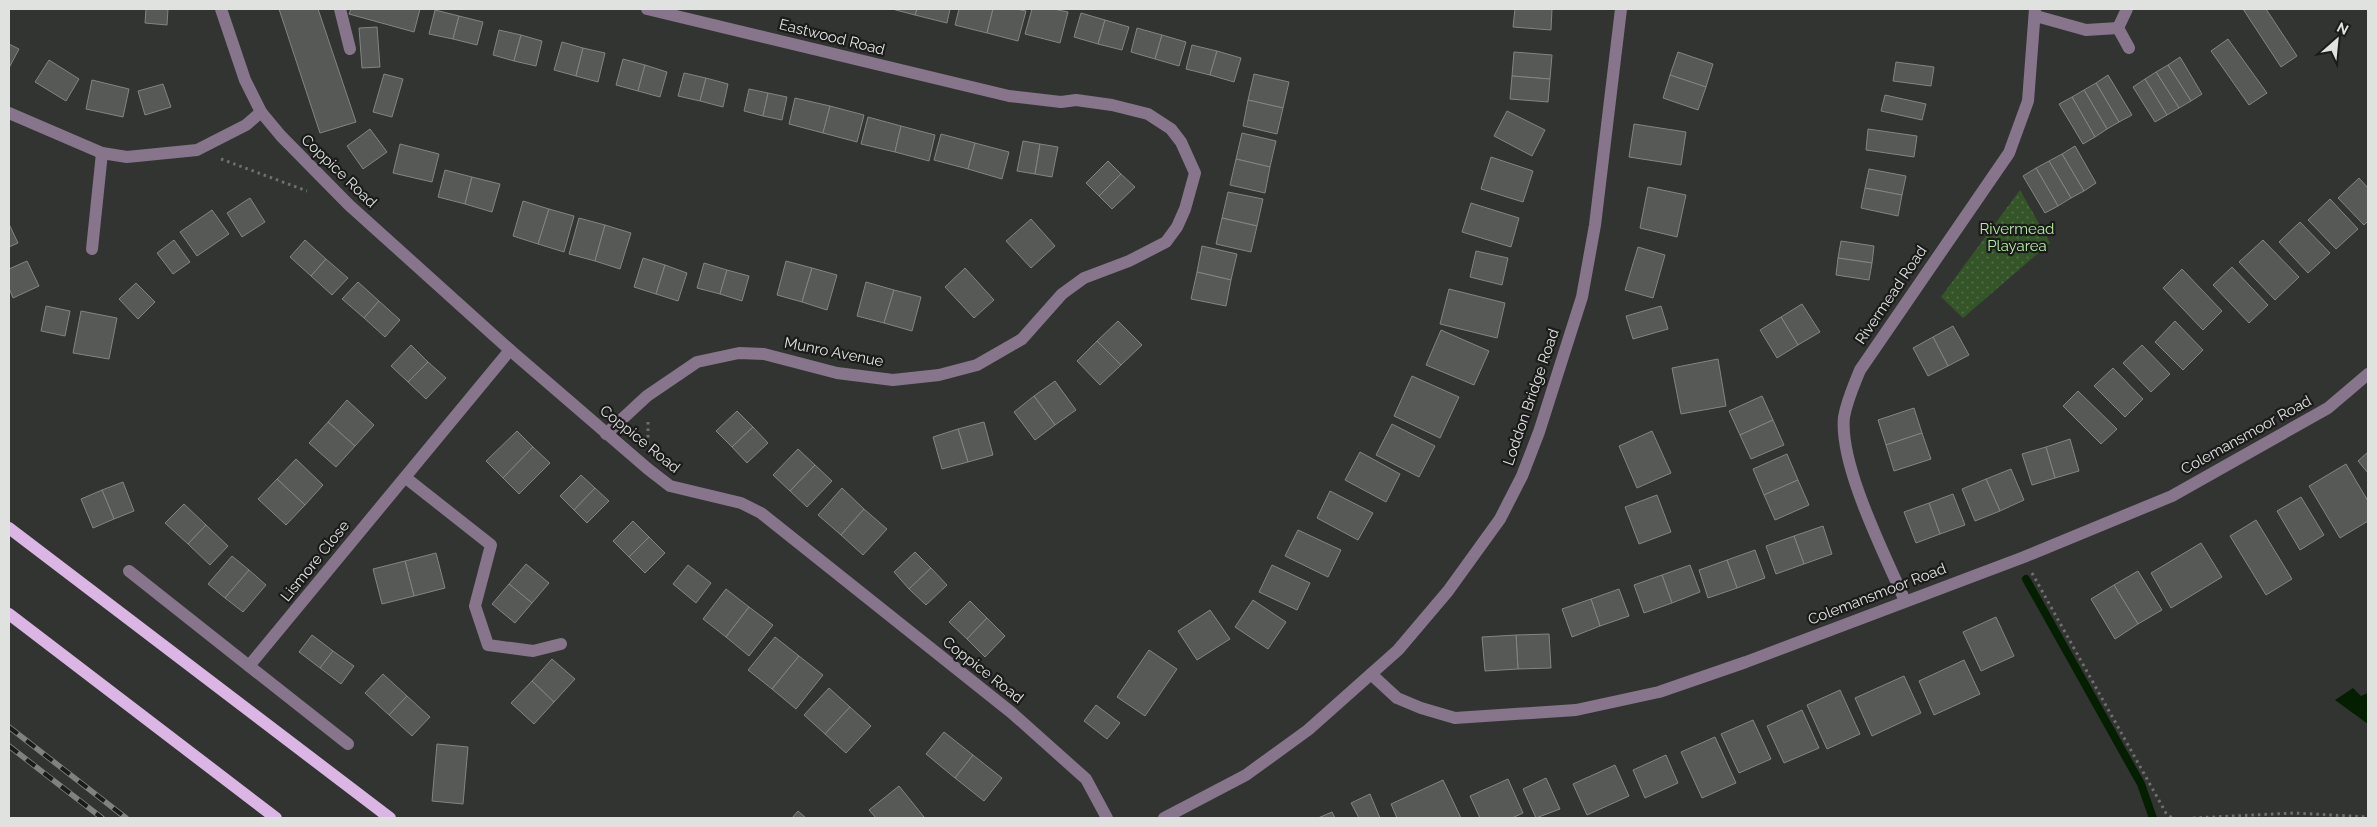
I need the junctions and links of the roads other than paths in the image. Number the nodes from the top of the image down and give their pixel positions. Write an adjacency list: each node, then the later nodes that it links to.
1 (221, 9): 11 (street, Coppice Road)
2 (340, 9): 9 (street)
3 (647, 9): 10 (street, Eastwood Road)
4 (1621, 9): 25 (street, Loddon Bridge Road)
5 (2127, 9): 7 (street)
6 (2036, 12): 7 (street, Rivermead Road); 21 (street, Rivermead Road)
7 (2118, 28): 8 (street)
8 (2128, 48)
9 (350, 49)
10 (1010, 96): 17 (street, Munro Avenue)
11 (262, 112): 13 (street); 15 (street, Coppice Road)
12 (9, 113): 13 (street)
13 (102, 153): 14 (street)
14 (92, 249)
15 (510, 350): 17 (street, Coppice Road); 18 (street, Lismore Close)
16 (2368, 374): 21 (street, Colemansmoor Road)
17 (606, 434): 29 (street, Coppice Road)
18 (406, 478): 23 (street); 24 (street, Lismore Close)
19 (9, 528): 28 (main road)
20 (128, 571): 24 (street)
21 (1905, 601): 25 (street, Colemansmoor Road)
22 (9, 614): 27 (main road)
23 (561, 644)
24 (250, 666): 26 (street)
25 (1371, 674): 30 (street, Loddon Bridge Road)
26 (348, 744)
27 (272, 815)
28 (390, 818)
29 (1107, 818)
30 (1164, 818)

